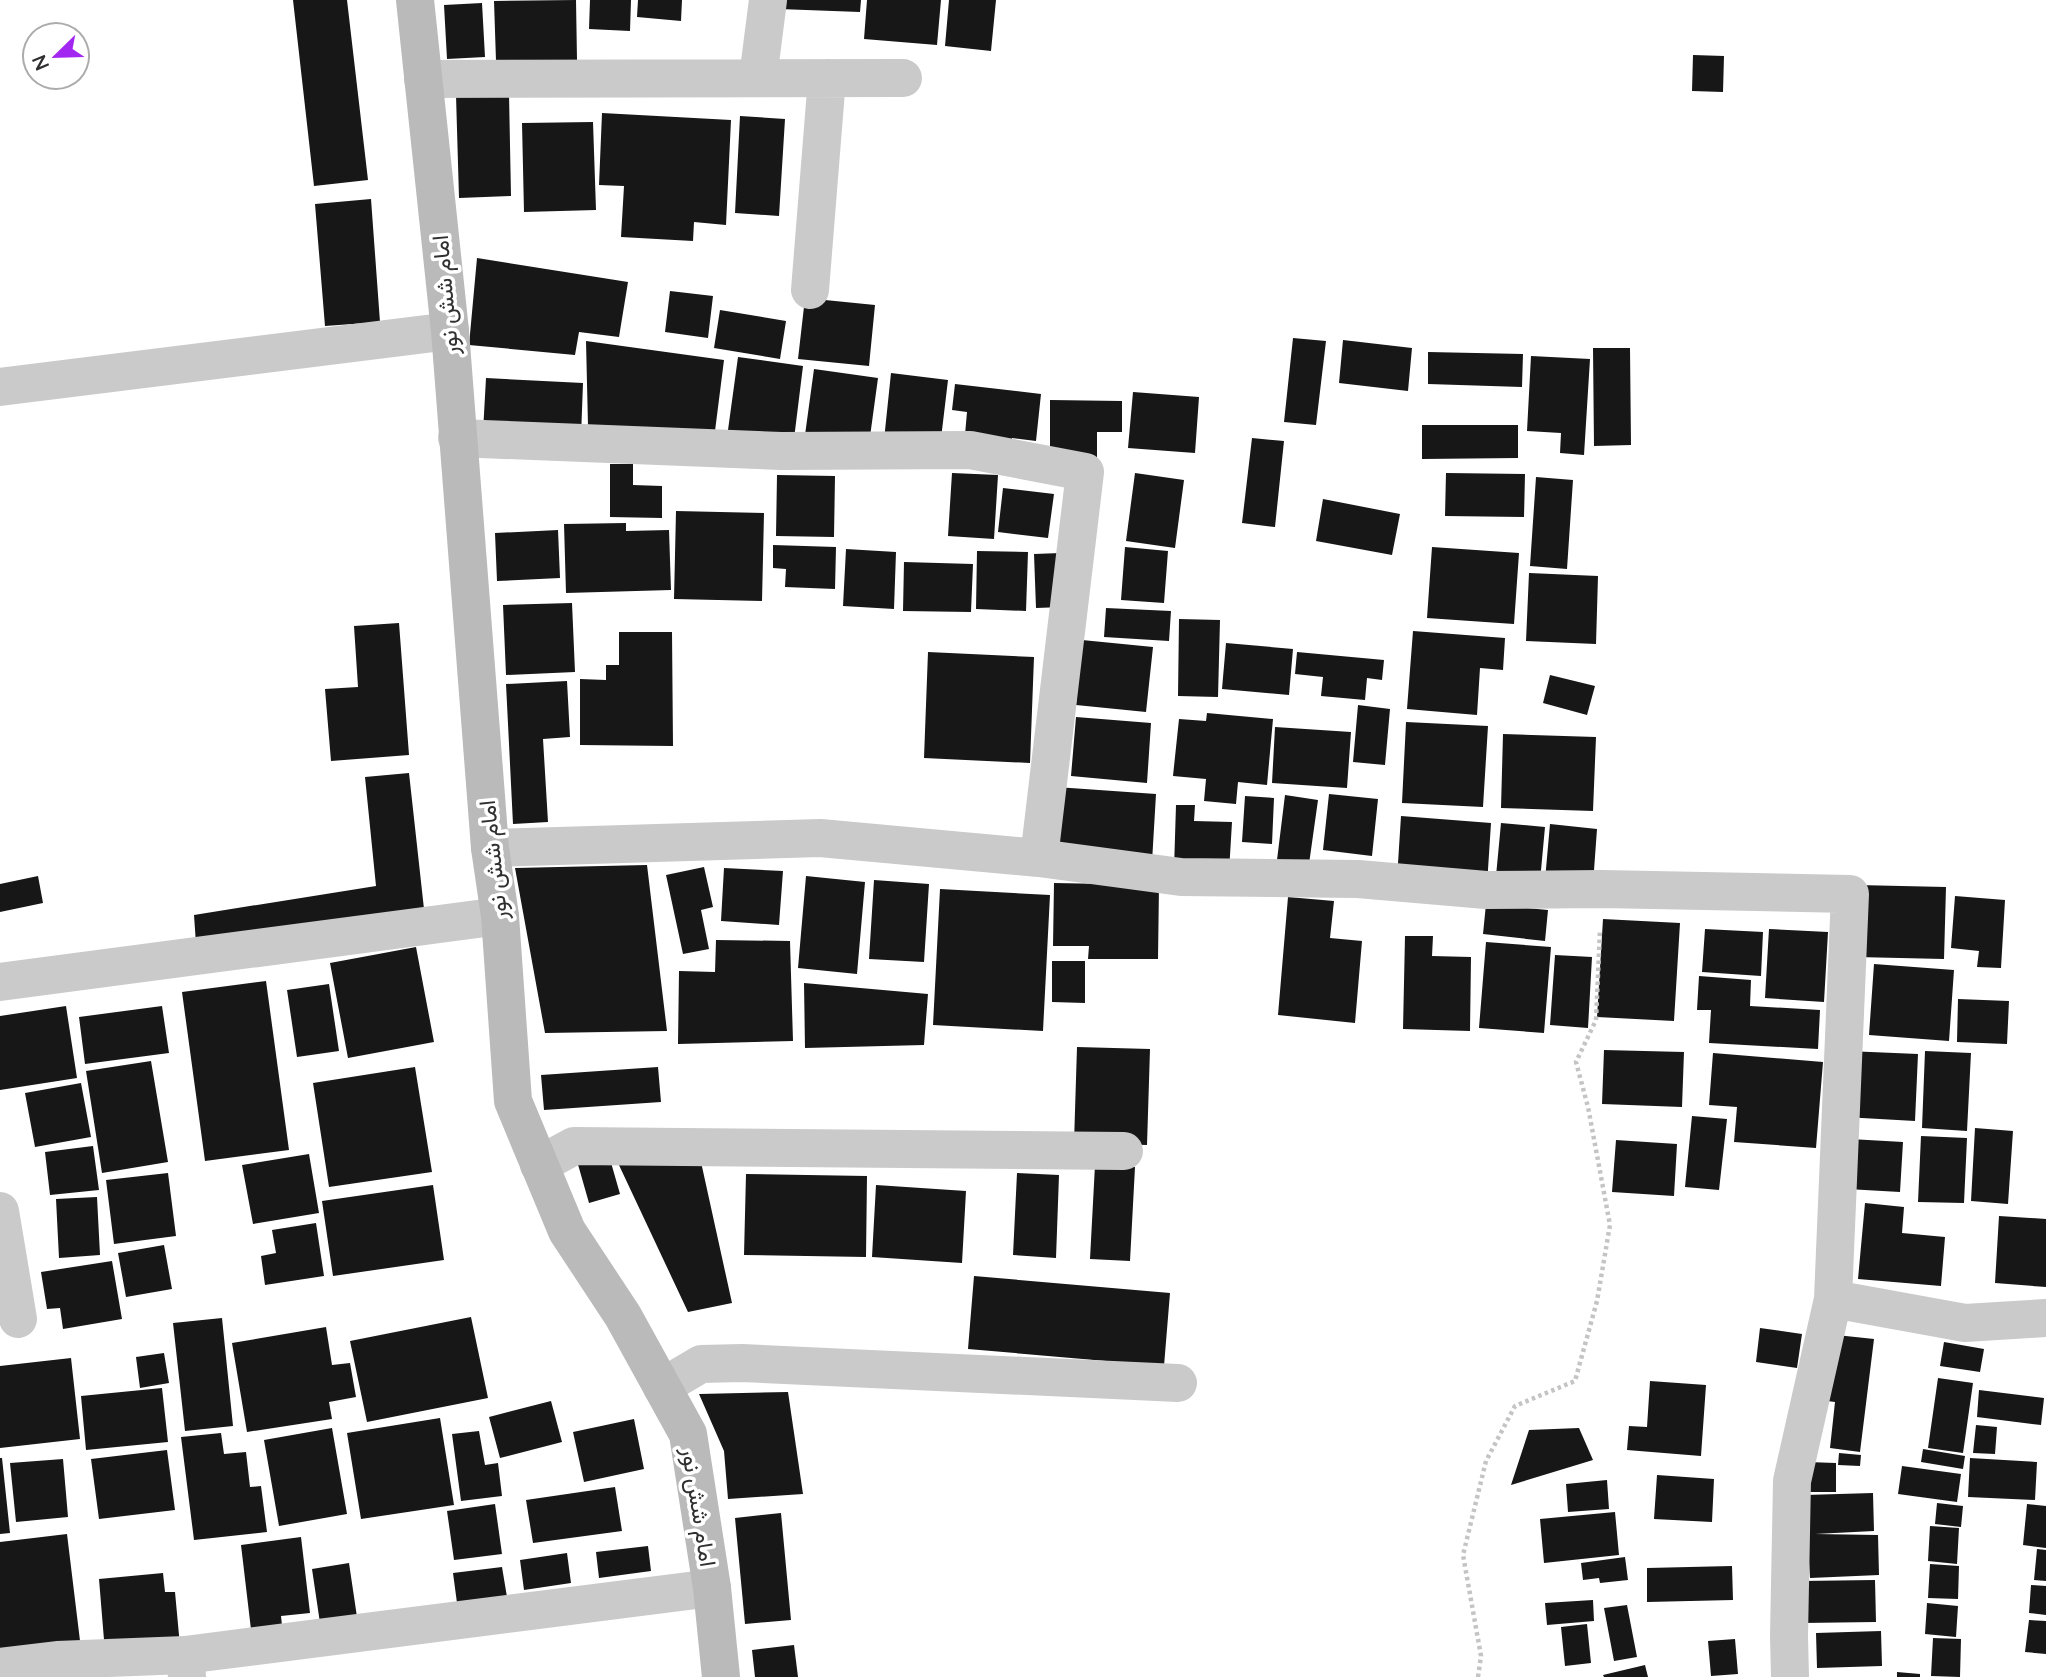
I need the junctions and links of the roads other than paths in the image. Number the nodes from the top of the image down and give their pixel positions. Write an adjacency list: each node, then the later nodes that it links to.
1 (415, 0): 6 (street, امام شش نور)
2 (768, 0): 3 (street)
3 (758, 78): 4 (street); 6 (street)
4 (827, 78): 5 (street); 7 (street)
5 (903, 78)
6 (423, 79): 8 (street, امام شش نور)
7 (810, 290)
8 (450, 331): 9 (street); 10 (street, امام شش نور)
9 (0, 387)
10 (457, 438): 11 (street, امام شش نور); 12 (street)
11 (490, 848): 12 (street); 13 (street, امام شش نور)
12 (1039, 858): 18 (street)
13 (500, 916): 14 (street); 16 (street, امام شش نور)
14 (0, 982)
15 (1124, 1151): 16 (street)
16 (539, 1165): 22 (street, امام شش نور)
17 (0, 1211): 20 (street)
18 (1833, 1299): 19 (street); 27 (street)
19 (2046, 1318)
20 (18, 1319)
21 (1178, 1383): 22 (street)
22 (662, 1387): 23 (street, امام شش نور)
23 (712, 1588): 24 (street); 26 (street, امام شش نور)
24 (186, 1666): 25 (street)
25 (0, 1667)
26 (721, 1677)
27 (1790, 1677)

